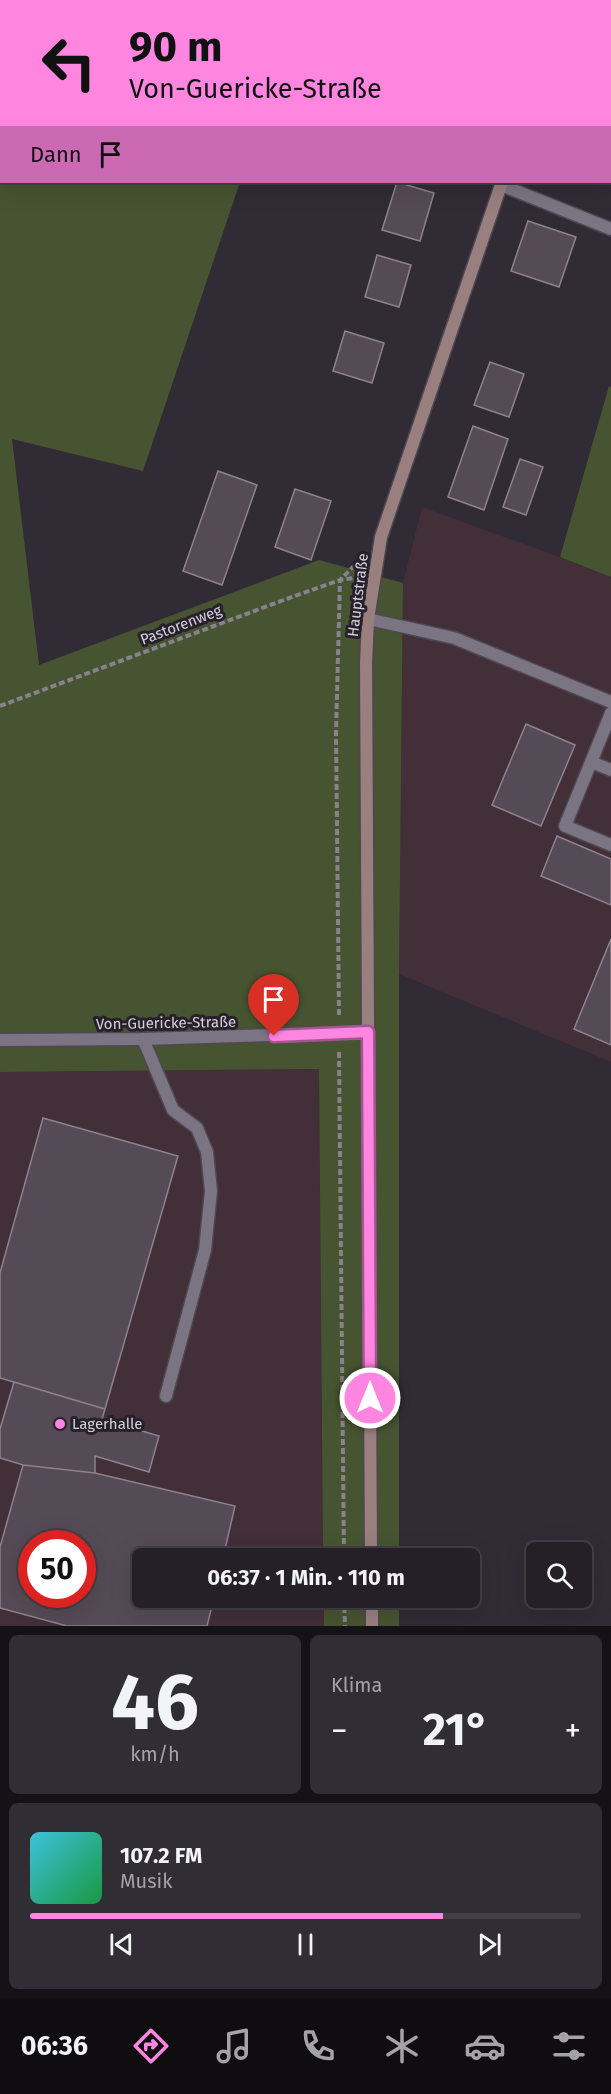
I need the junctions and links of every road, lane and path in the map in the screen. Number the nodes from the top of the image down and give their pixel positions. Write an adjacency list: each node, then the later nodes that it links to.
1 (501, 183): 2 (street); 3 (main road, Hauptstraße)
2 (611, 229)
3 (374, 576): 4 (main road, Hauptstraße); 6 (path, Pastorenweg)
4 (368, 619): 5 (street); 11 (main road, Hauptstraße)
5 (611, 702)
6 (0, 706)
7 (611, 713): 8 (street)
8 (591, 762): 9 (street); 10 (street)
9 (611, 770)
10 (611, 845)
11 (368, 1032): 12 (street, Von-Guericke-Straße); 15 (main road, Hauptstraße)
12 (143, 1039): 13 (street, Von-Guericke-Straße); 14 (street)
13 (0, 1040)
14 (166, 1396)
15 (371, 1548)
16 (344, 1608): 18 (path)
17 (372, 1608): 19 (main road)
18 (345, 1626)
19 (372, 1626)

